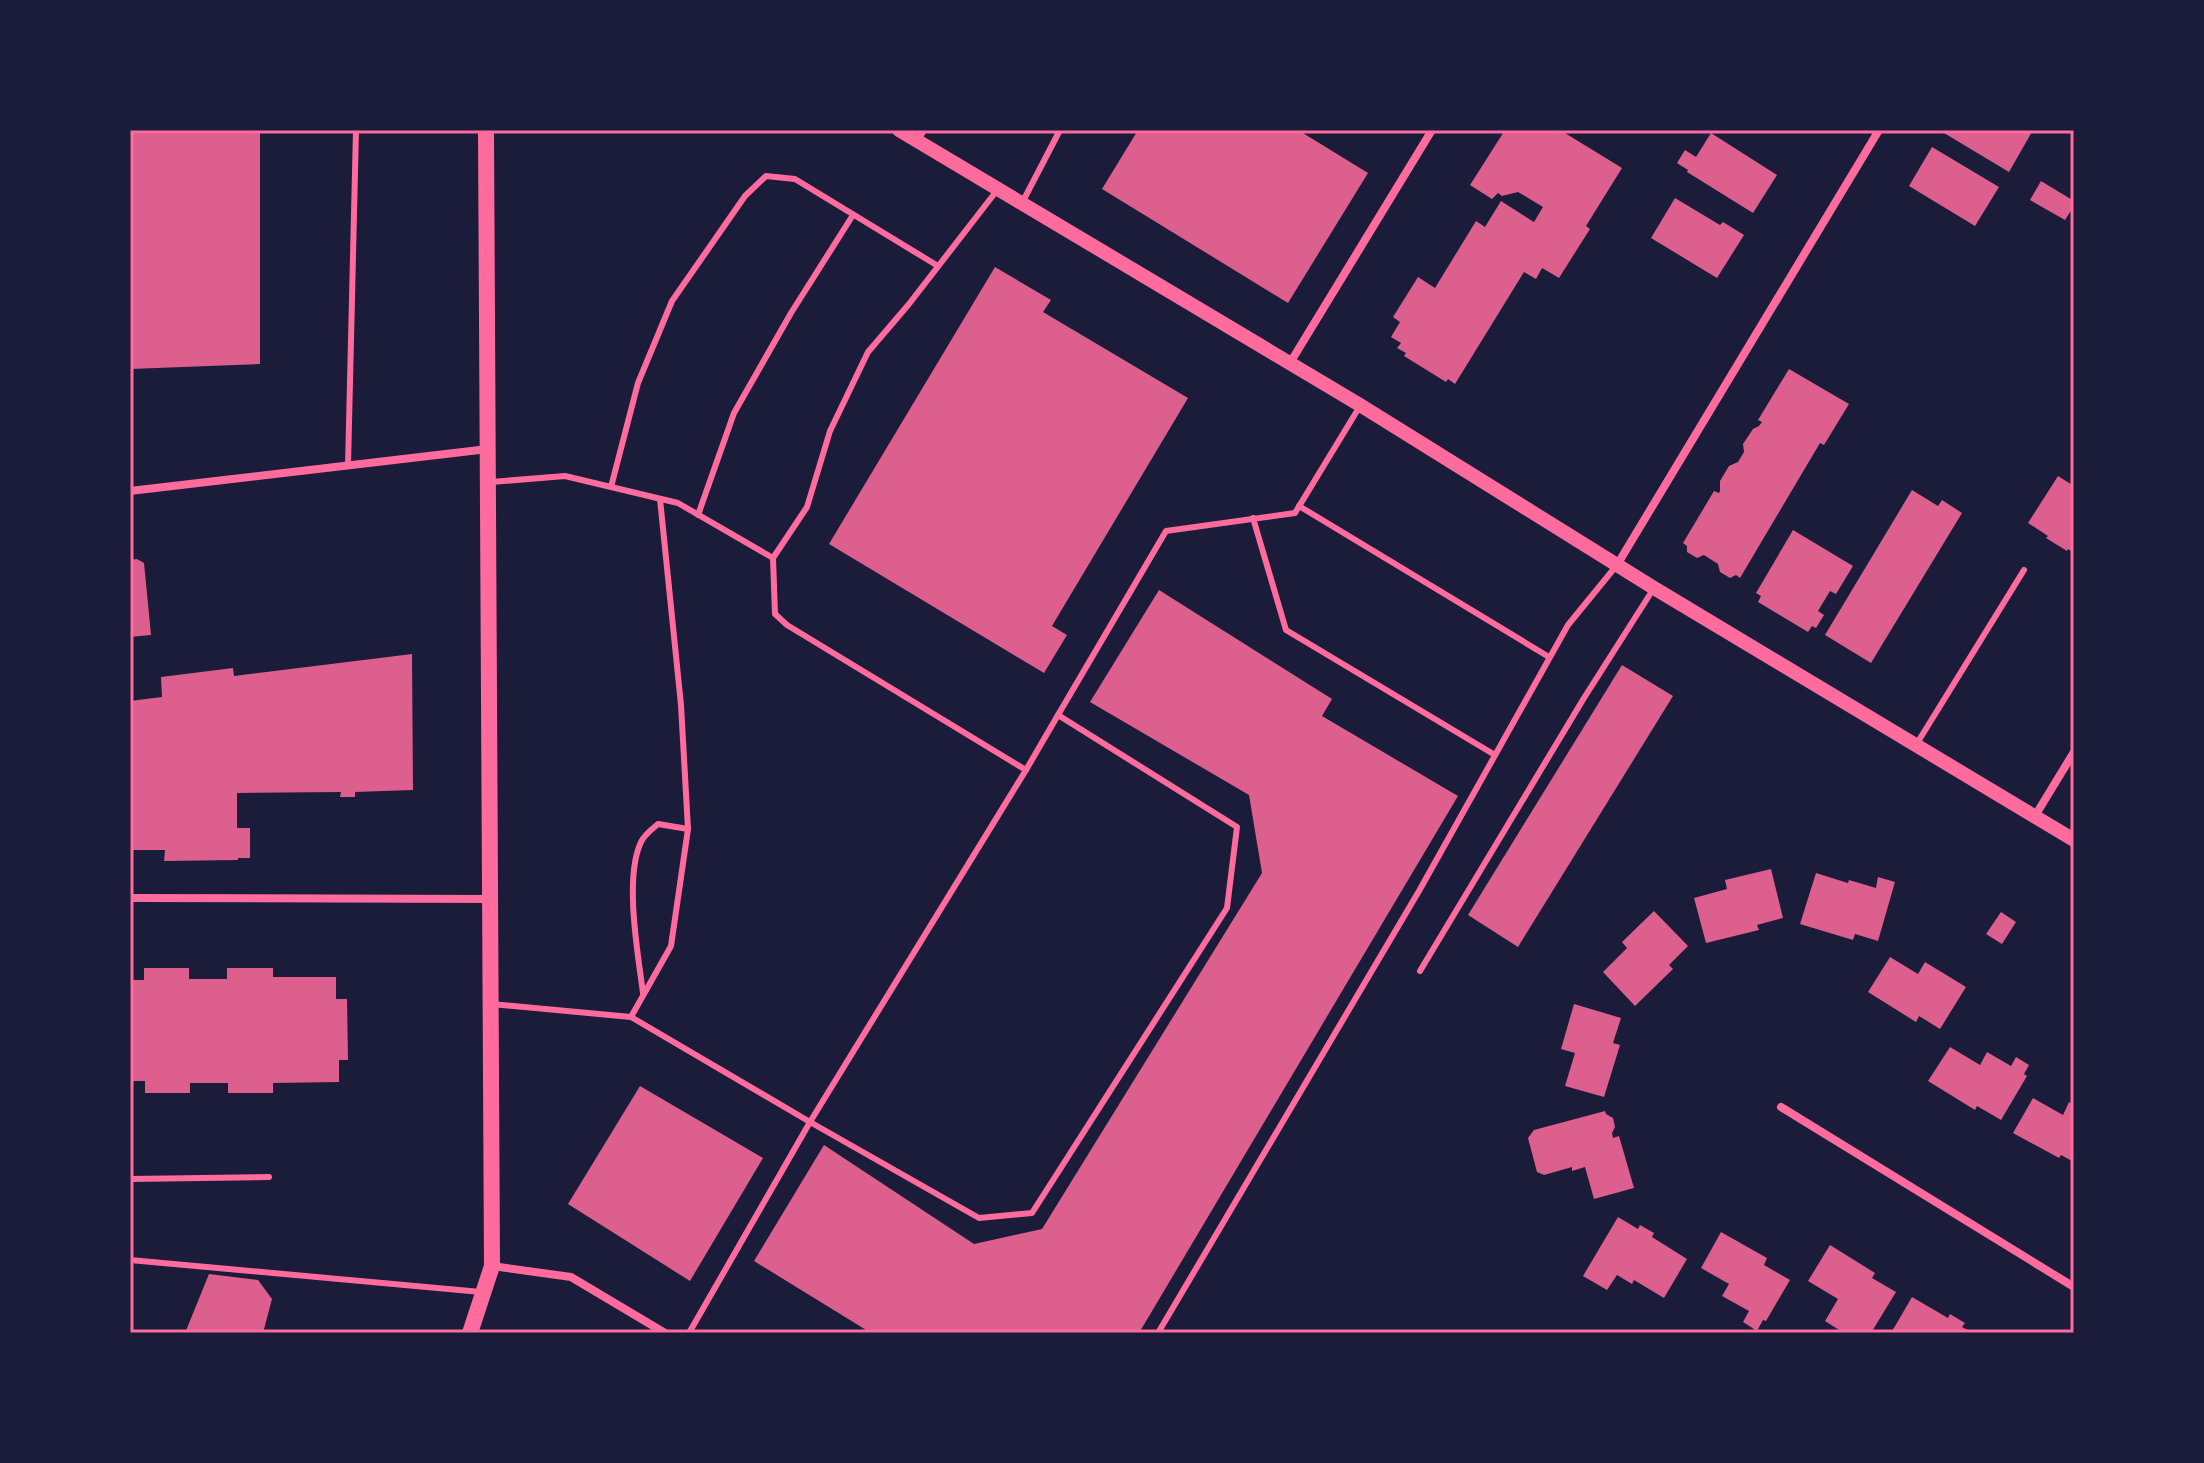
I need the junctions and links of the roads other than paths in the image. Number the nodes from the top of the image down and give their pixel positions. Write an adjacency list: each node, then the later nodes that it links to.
1 (356, 130): 15 (lane)
2 (486, 130): 14 (main road)
3 (899, 130): 7 (street)
4 (1060, 130): 9 (lane)
5 (1432, 130): 12 (street)
6 (1879, 130): 24 (street)
7 (921, 136): 8 (street)
8 (998, 189): 9 (street); 11 (lane)
9 (1022, 203): 12 (street)
10 (853, 215): 11 (lane); 17 (lane); 21 (lane)
11 (938, 266): 23 (lane)
12 (1290, 363): 13 (street)
13 (1360, 405): 20 (lane); 24 (street)
14 (488, 449): 15 (street); 16 (main road)
15 (348, 466): 18 (street)
16 (488, 483): 17 (lane); 37 (main road)
17 (611, 487): 19 (lane)
18 (130, 491)
19 (660, 499): 21 (lane); 34 (lane)
20 (1299, 506): 22 (lane); 27 (lane)
21 (698, 515): 23 (lane)
22 (1253, 518): 28 (lane); 31 (lane)
23 (773, 558): 32 (lane)
24 (1617, 565): 26 (street); 27 (lane)
25 (2024, 570): 29 (lane)
26 (1654, 588): 29 (street); 38 (lane)
27 (1549, 657): 31 (lane)
28 (1058, 715): 32 (lane); 43 (lane)
29 (1916, 745): 33 (street)
30 (2074, 752): 33 (street)
31 (1495, 755): 53 (lane)
32 (1026, 770): 43 (lane)
33 (2035, 816): 35 (street)
34 (688, 829): 39 (lane); 39 (lane)
35 (2074, 840)
36 (130, 898): 37 (street)
37 (490, 899): 40 (main road)
38 (1420, 971)
39 (644, 995): 41 (lane)
40 (491, 1004): 41 (lane); 47 (main road)
41 (631, 1017): 43 (lane)
42 (1781, 1107): 48 (street)
43 (810, 1122): 52 (lane)
44 (269, 1177): 45 (lane)
45 (130, 1179)
46 (130, 1260): 49 (lane)
47 (492, 1266): 49 (main road); 51 (street)
48 (2074, 1287)
49 (484, 1292): 50 (main road)
50 (470, 1333)
51 (665, 1333)
52 (689, 1333)
53 (1158, 1333)

